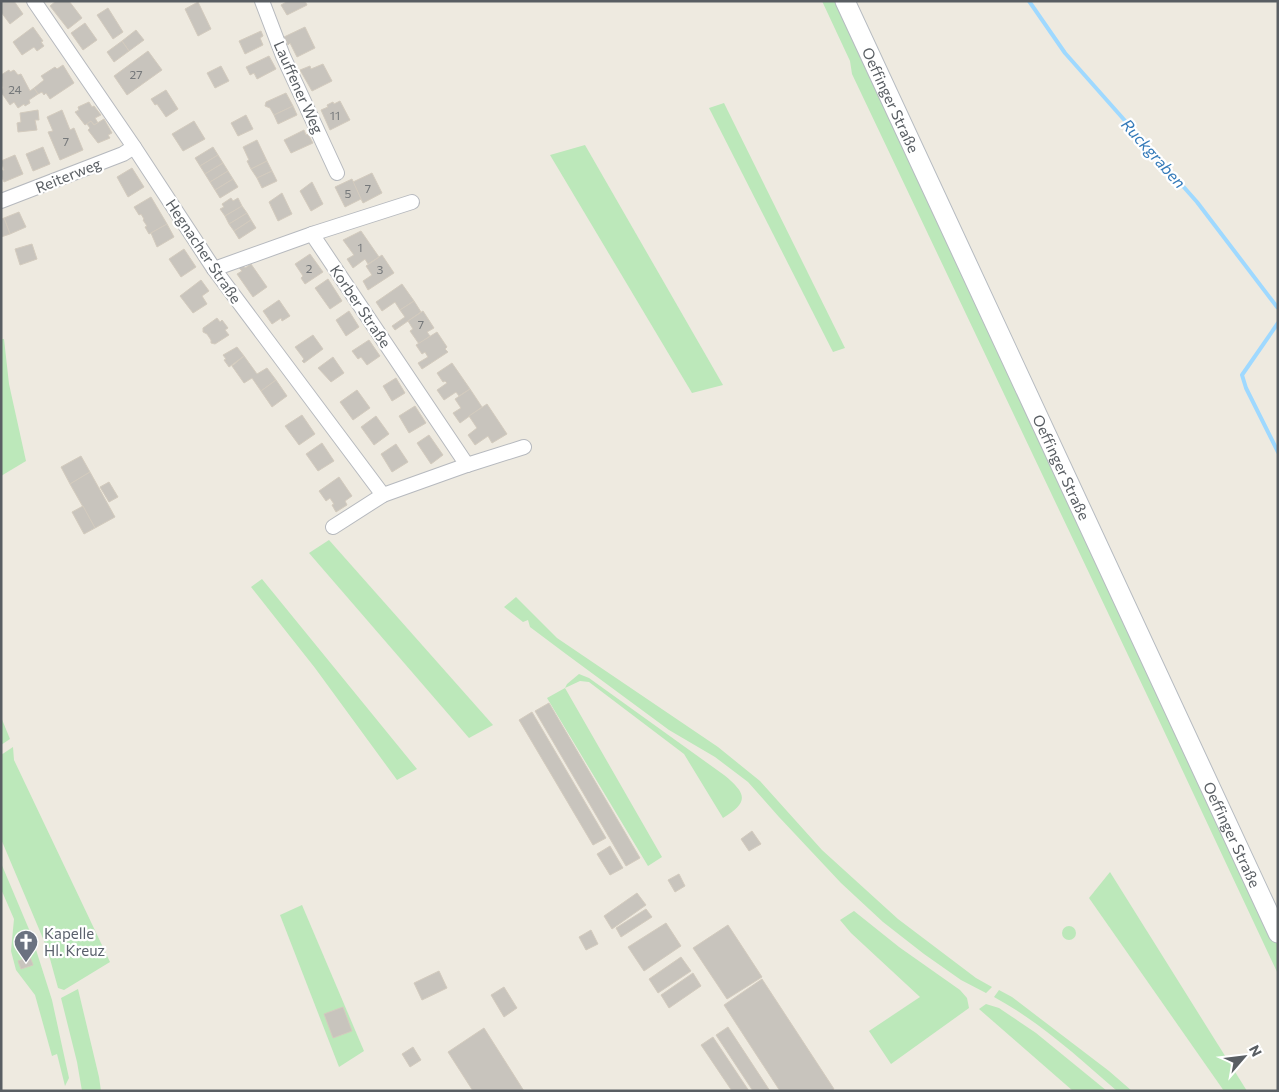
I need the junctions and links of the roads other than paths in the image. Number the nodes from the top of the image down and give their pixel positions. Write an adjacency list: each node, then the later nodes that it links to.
1 (34, 1): 4 (street, Hegnacher Straße)
2 (262, 1): 5 (street, Lauffener Weg)
3 (845, 1): 14 (main road, Oeffinger Straße)
4 (134, 147): 6 (street, Reiterweg); 9 (street, Hegnacher Straße)
5 (337, 173)
6 (1, 202)
7 (412, 202): 8 (street)
8 (312, 234): 9 (street); 11 (street, Korber Straße)
9 (214, 269): 12 (street, Hegnacher Straße)
10 (524, 447): 11 (street)
11 (467, 465): 12 (street)
12 (383, 495): 13 (street)
13 (333, 527)
14 (1278, 933)

